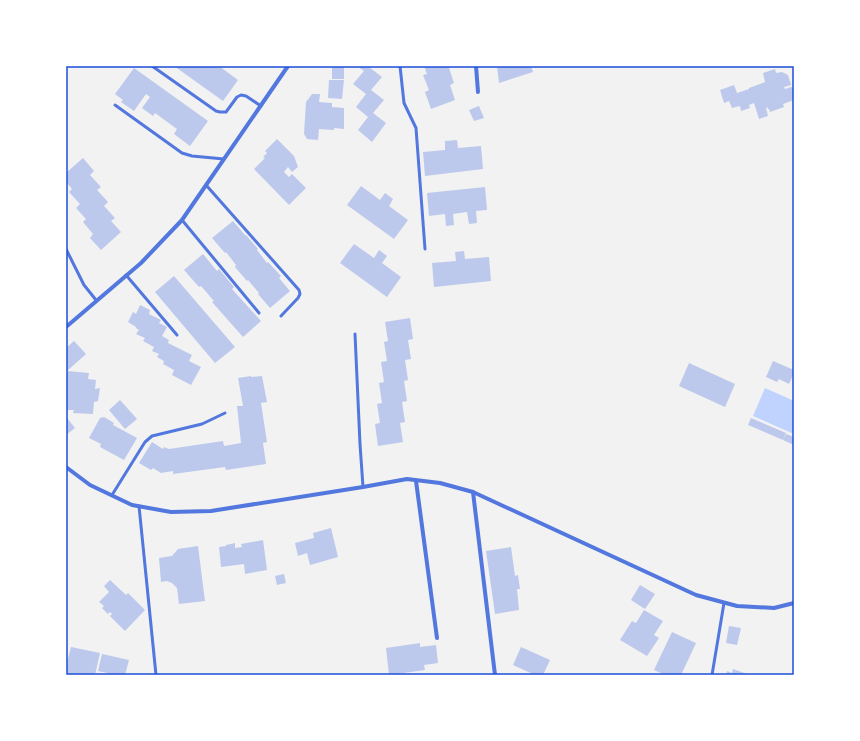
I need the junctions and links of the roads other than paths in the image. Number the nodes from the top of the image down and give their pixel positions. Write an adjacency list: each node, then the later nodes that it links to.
1 (152, 66): 7 (lane)
2 (288, 66): 7 (street)
3 (400, 66): 12 (lane)
4 (476, 66): 5 (street)
5 (478, 92)
6 (115, 105): 8 (lane)
7 (261, 106): 8 (street)
8 (224, 159): 9 (street)
9 (206, 185): 10 (street); 16 (lane)
10 (182, 220): 13 (street); 15 (lane)
11 (66, 248): 14 (lane)
12 (425, 249)
13 (126, 275): 14 (street); 19 (lane)
14 (96, 300): 17 (street)
15 (259, 312)
16 (281, 316)
17 (66, 327)
18 (355, 334): 23 (lane)
19 (177, 335)
20 (225, 413): 25 (lane)
21 (66, 467): 25 (street)
22 (416, 480): 23 (street); 24 (street); 29 (street)
23 (363, 487): 26 (street)
24 (473, 492): 27 (street); 31 (street)
25 (112, 495): 26 (street)
26 (139, 506): 30 (lane)
27 (724, 603): 28 (street); 32 (lane)
28 (794, 603)
29 (437, 638)
30 (156, 675)
31 (495, 675)
32 (712, 675)

